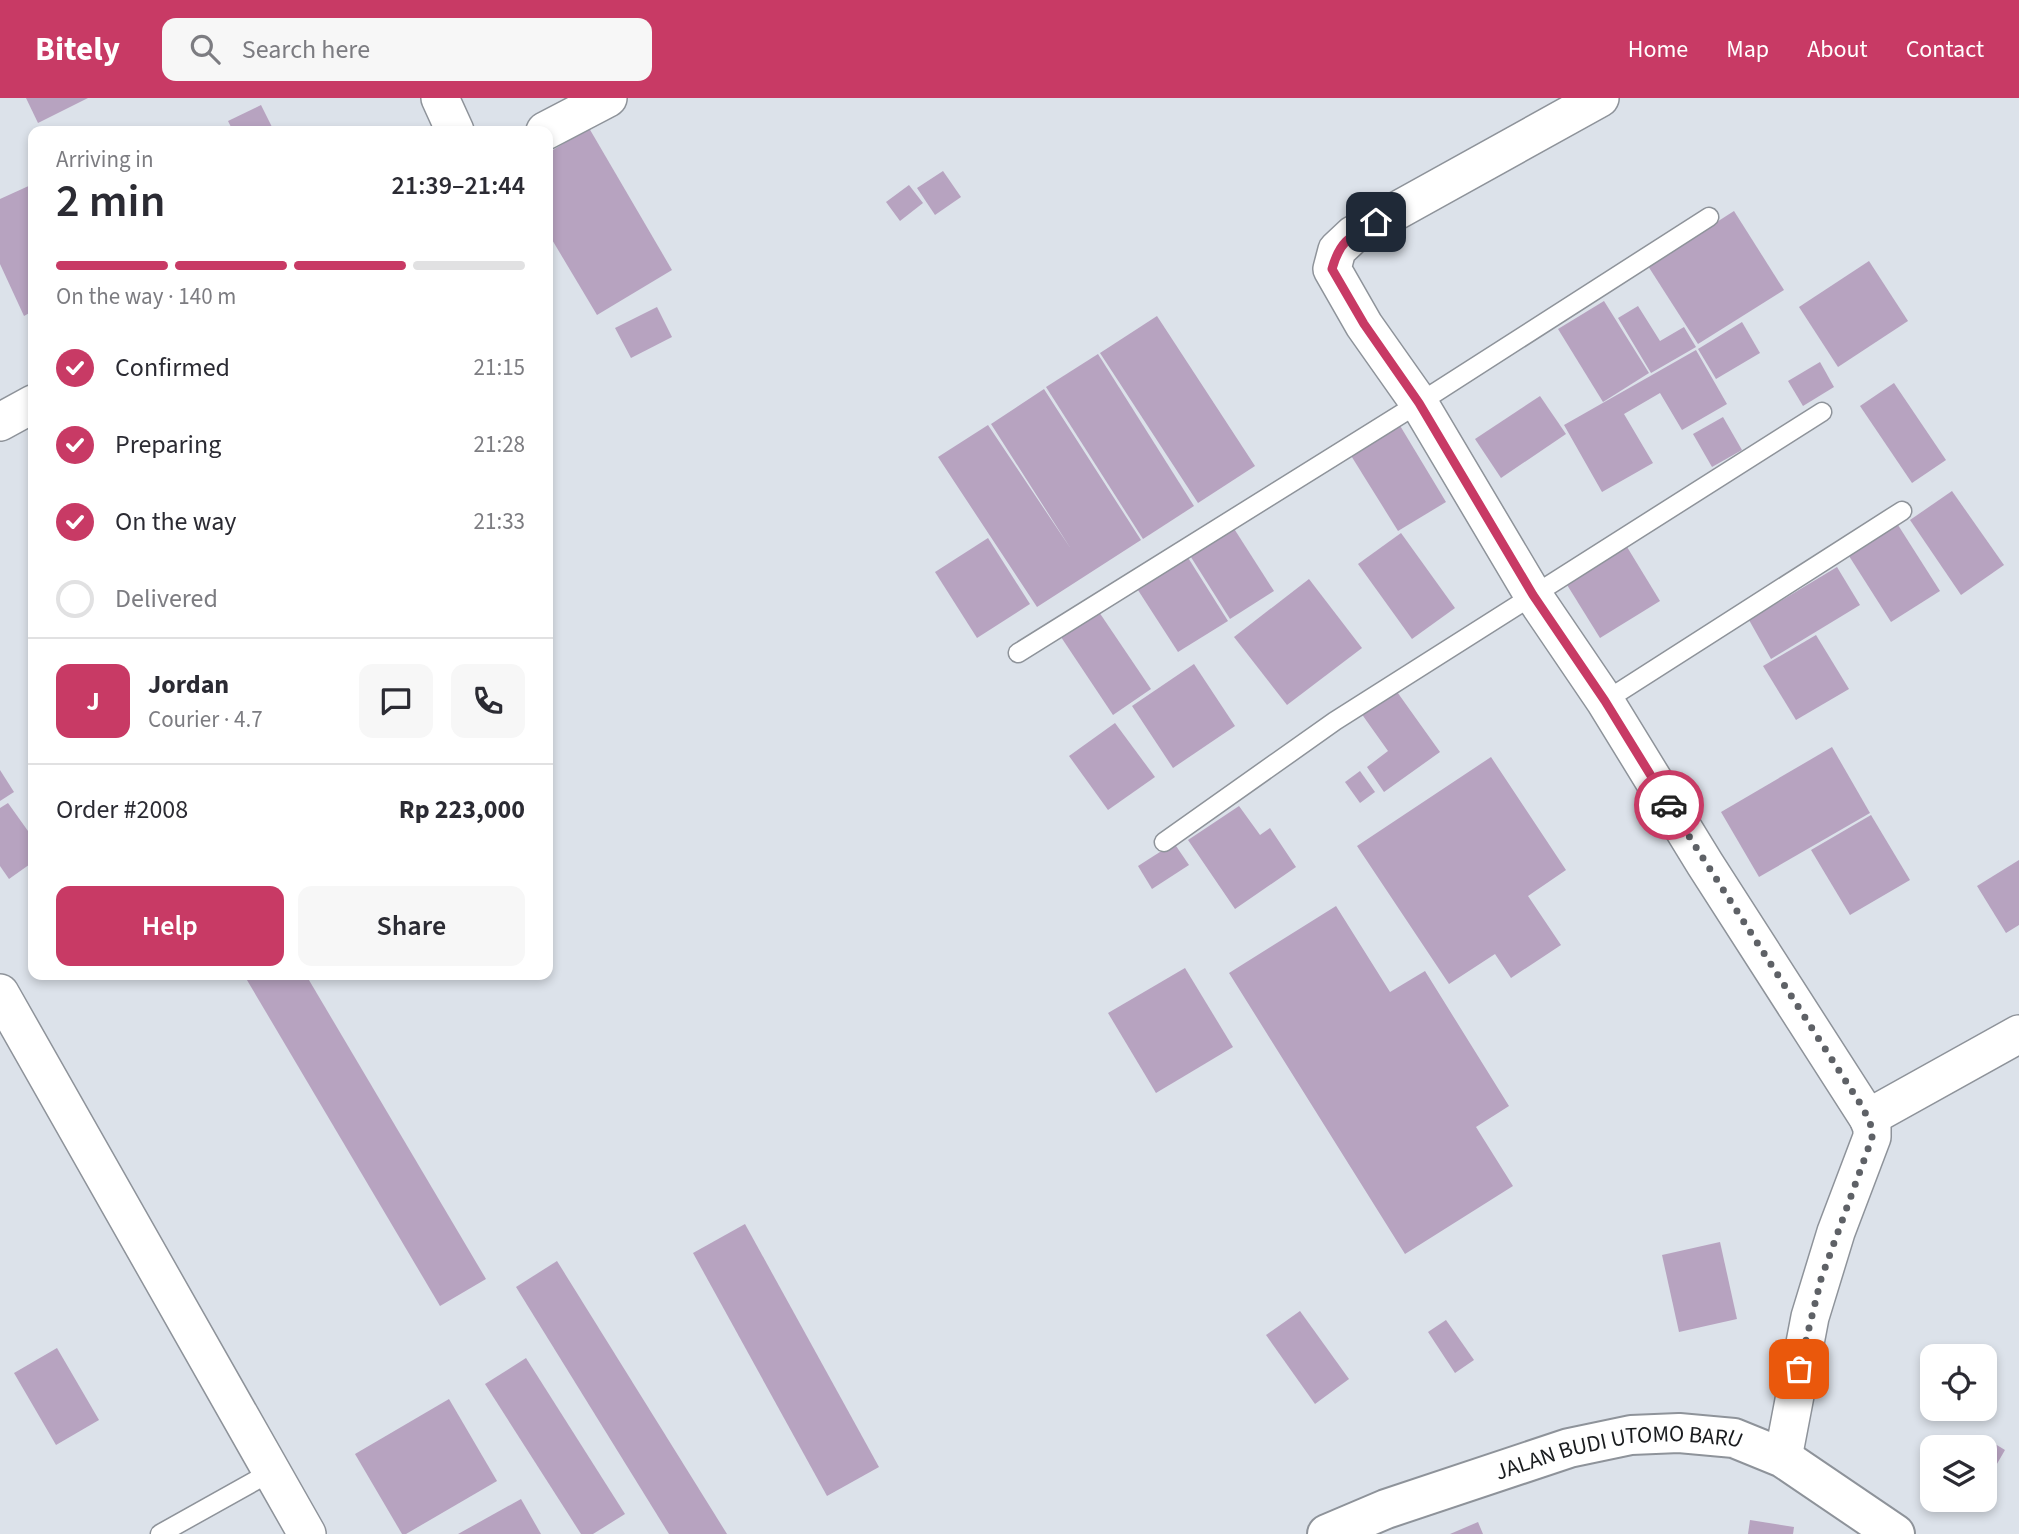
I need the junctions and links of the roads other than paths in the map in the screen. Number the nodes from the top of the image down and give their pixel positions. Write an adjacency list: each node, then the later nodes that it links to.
1 (440, 98): 4 (street)
2 (608, 98): 5 (street)
3 (1600, 98): 7 (street)
4 (453, 126)
5 (553, 127)
6 (1709, 217): 7 (lane)
7 (1419, 403): 12 (street); 13 (lane)
8 (28, 407): 10 (street)
9 (1822, 412): 12 (lane)
10 (0, 422)
11 (1902, 511): 14 (lane)
12 (1533, 595): 14 (street); 15 (lane)
13 (1018, 653)
14 (1605, 701): 18 (street)
15 (1164, 842)
16 (0, 993): 20 (street)
17 (2019, 1034): 18 (street)
18 (1868, 1118): 19 (street)
19 (1783, 1458): 23 (street, JALAN BUDI UTOMO BARU); 24 (street, JALAN BUDI UTOMO BARU)
20 (271, 1472): 21 (lane); 22 (street)
21 (160, 1534)
22 (307, 1534)
23 (1327, 1534)
24 (1895, 1534)

